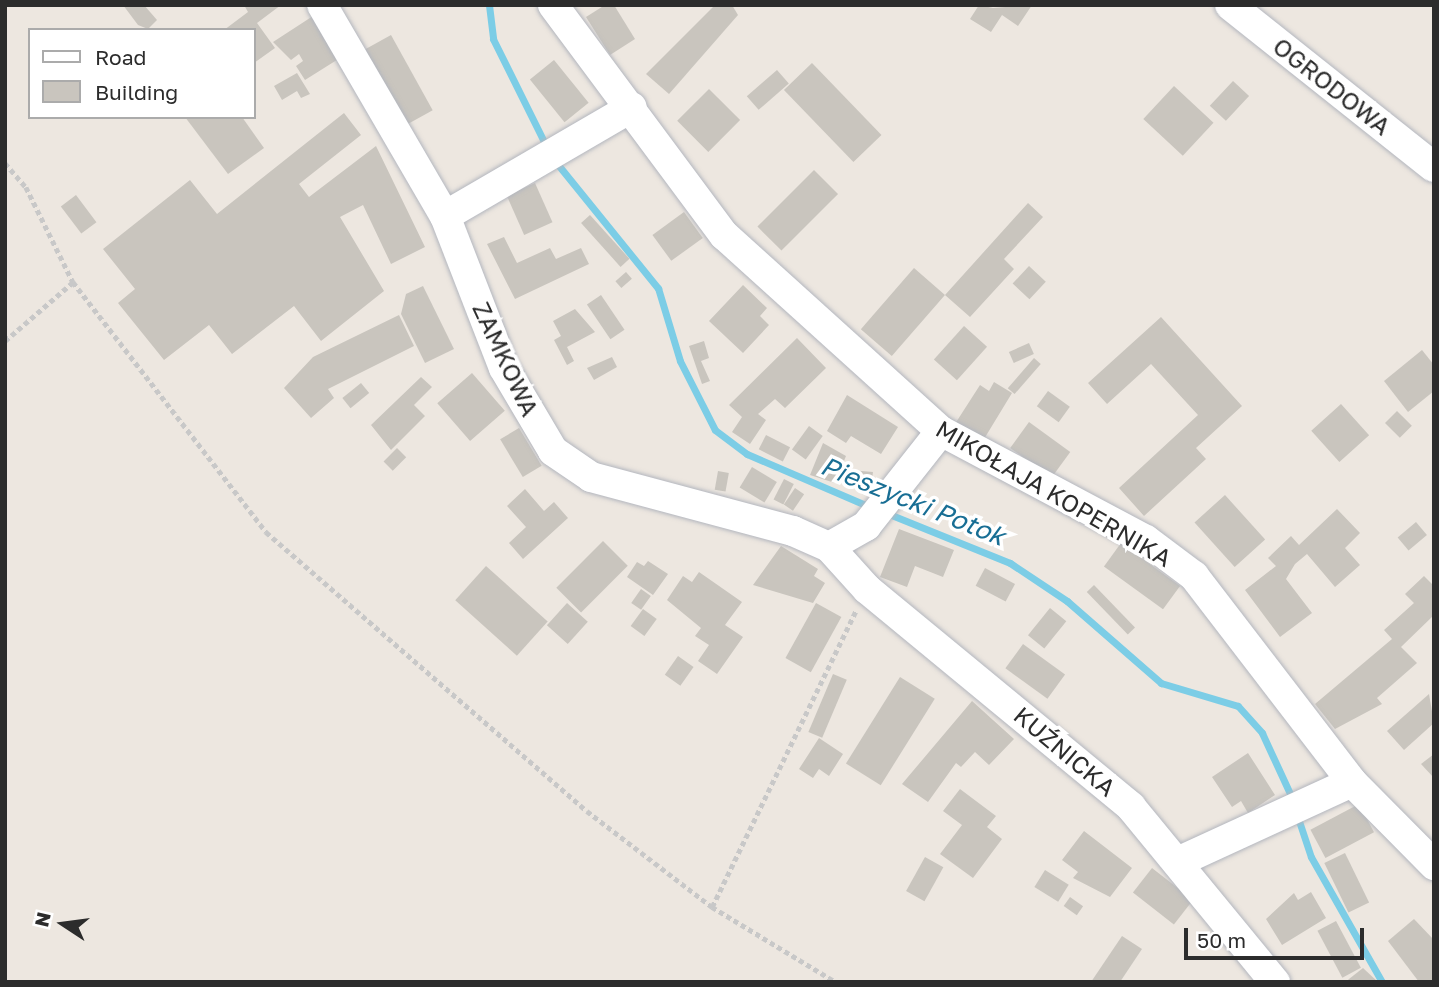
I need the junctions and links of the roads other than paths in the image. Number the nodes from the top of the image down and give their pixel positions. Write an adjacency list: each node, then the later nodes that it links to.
1 (322, 5): 6 (street, ZAMKOWA)
2 (553, 5): 4 (street, MIKOŁAJA KOPERNIKA)
3 (1230, 5): 5 (street, OGRODOWA)
4 (632, 107): 6 (street); 7 (street, MIKOŁAJA KOPERNIKA)
5 (1434, 167)
6 (445, 216): 8 (street, ZAMKOWA)
7 (942, 431): 8 (street); 9 (street, MIKOŁAJA KOPERNIKA)
8 (829, 547): 10 (street, KUŹNICKA)
9 (1352, 782): 10 (street); 11 (street, MIKOŁAJA KOPERNIKA)
10 (1180, 861): 12 (street, KUŹNICKA)
11 (1434, 865)
12 (1275, 982)

